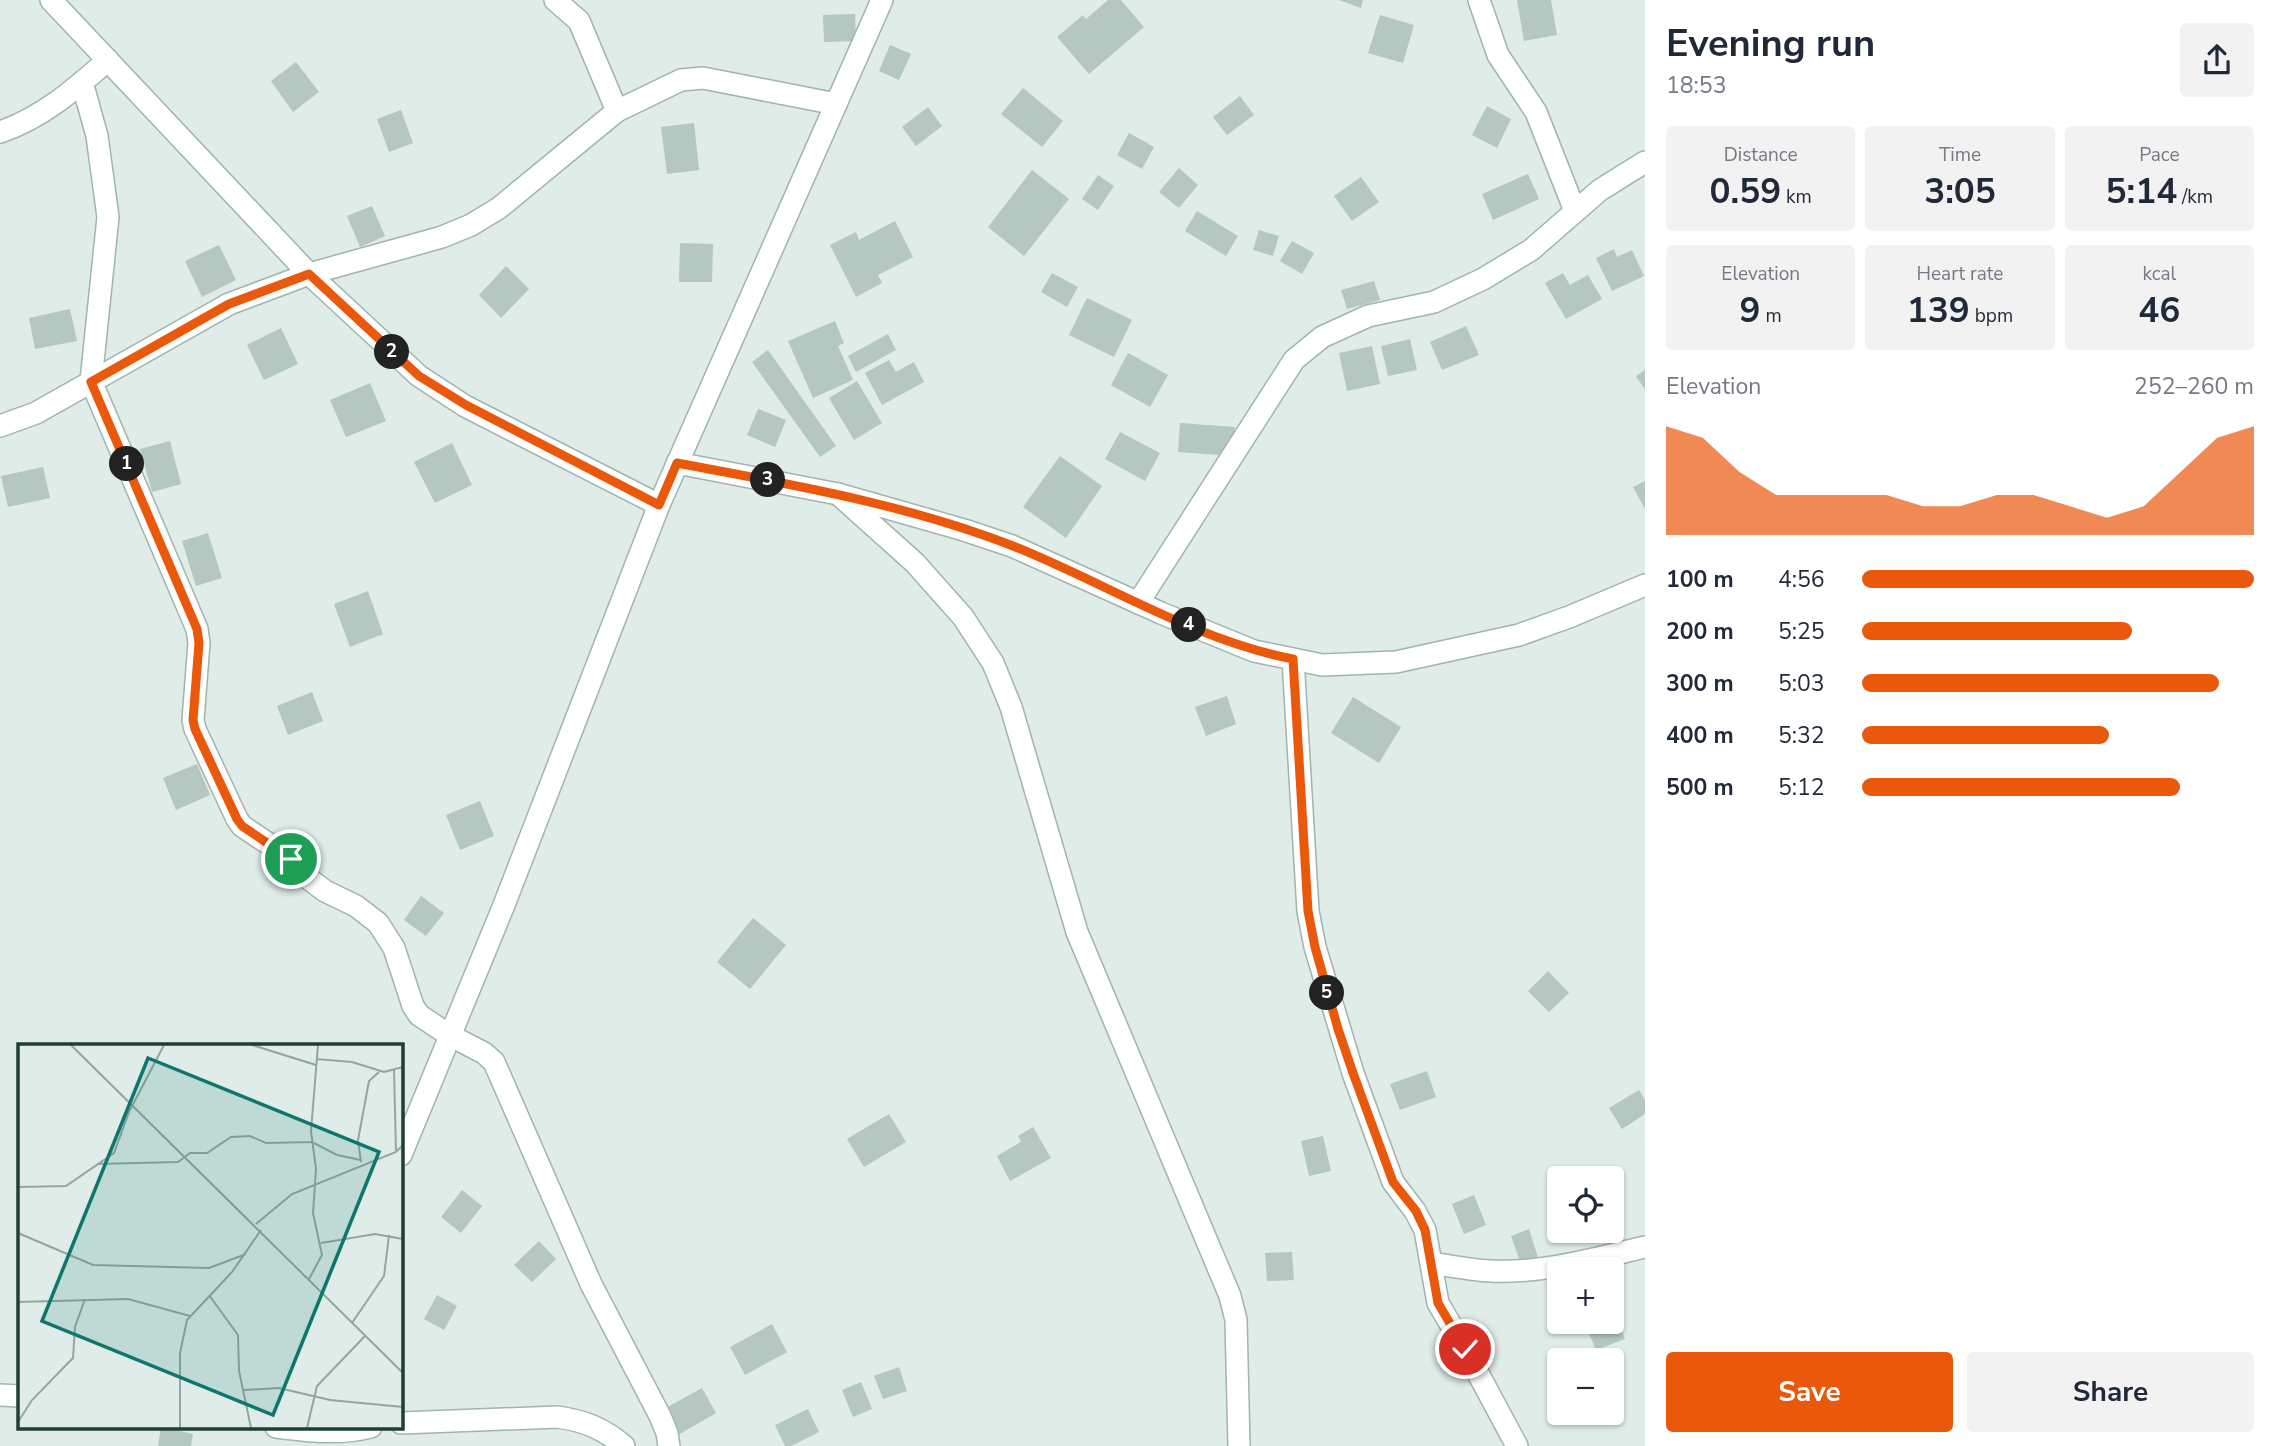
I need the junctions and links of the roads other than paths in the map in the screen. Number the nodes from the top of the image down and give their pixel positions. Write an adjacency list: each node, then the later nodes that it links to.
1 (51, 0): 5 (street)
2 (555, 0): 8 (street)
3 (881, 0): 7 (street)
4 (1479, 0): 11 (street)
5 (108, 60): 6 (street); 12 (street)
6 (82, 82): 9 (street); 13 (street)
7 (836, 104): 8 (street); 15 (street)
8 (617, 111): 12 (street)
9 (0, 132)
10 (1645, 162): 11 (street)
11 (1575, 211): 19 (street)
12 (309, 274): 13 (street); 17 (street)
13 (91, 382): 14 (street); 21 (street)
14 (0, 426)
15 (677, 463): 16 (street); 17 (street)
16 (838, 494): 19 (street); 32 (street)
17 (659, 505): 21 (street)
18 (1645, 585): 20 (street)
19 (1138, 603): 20 (street)
20 (1293, 659): 24 (street)
21 (449, 1035): 22 (street); 31 (street)
22 (402, 1152)
23 (1645, 1247): 24 (street)
24 (1432, 1263): 33 (street)
25 (0, 1395): 26 (street)
26 (18, 1396)
27 (402, 1423): 30 (street)
28 (367, 1428): 29 (street)
29 (284, 1432)
30 (624, 1446)
31 (669, 1446)
32 (1239, 1446)
33 (1517, 1446)

